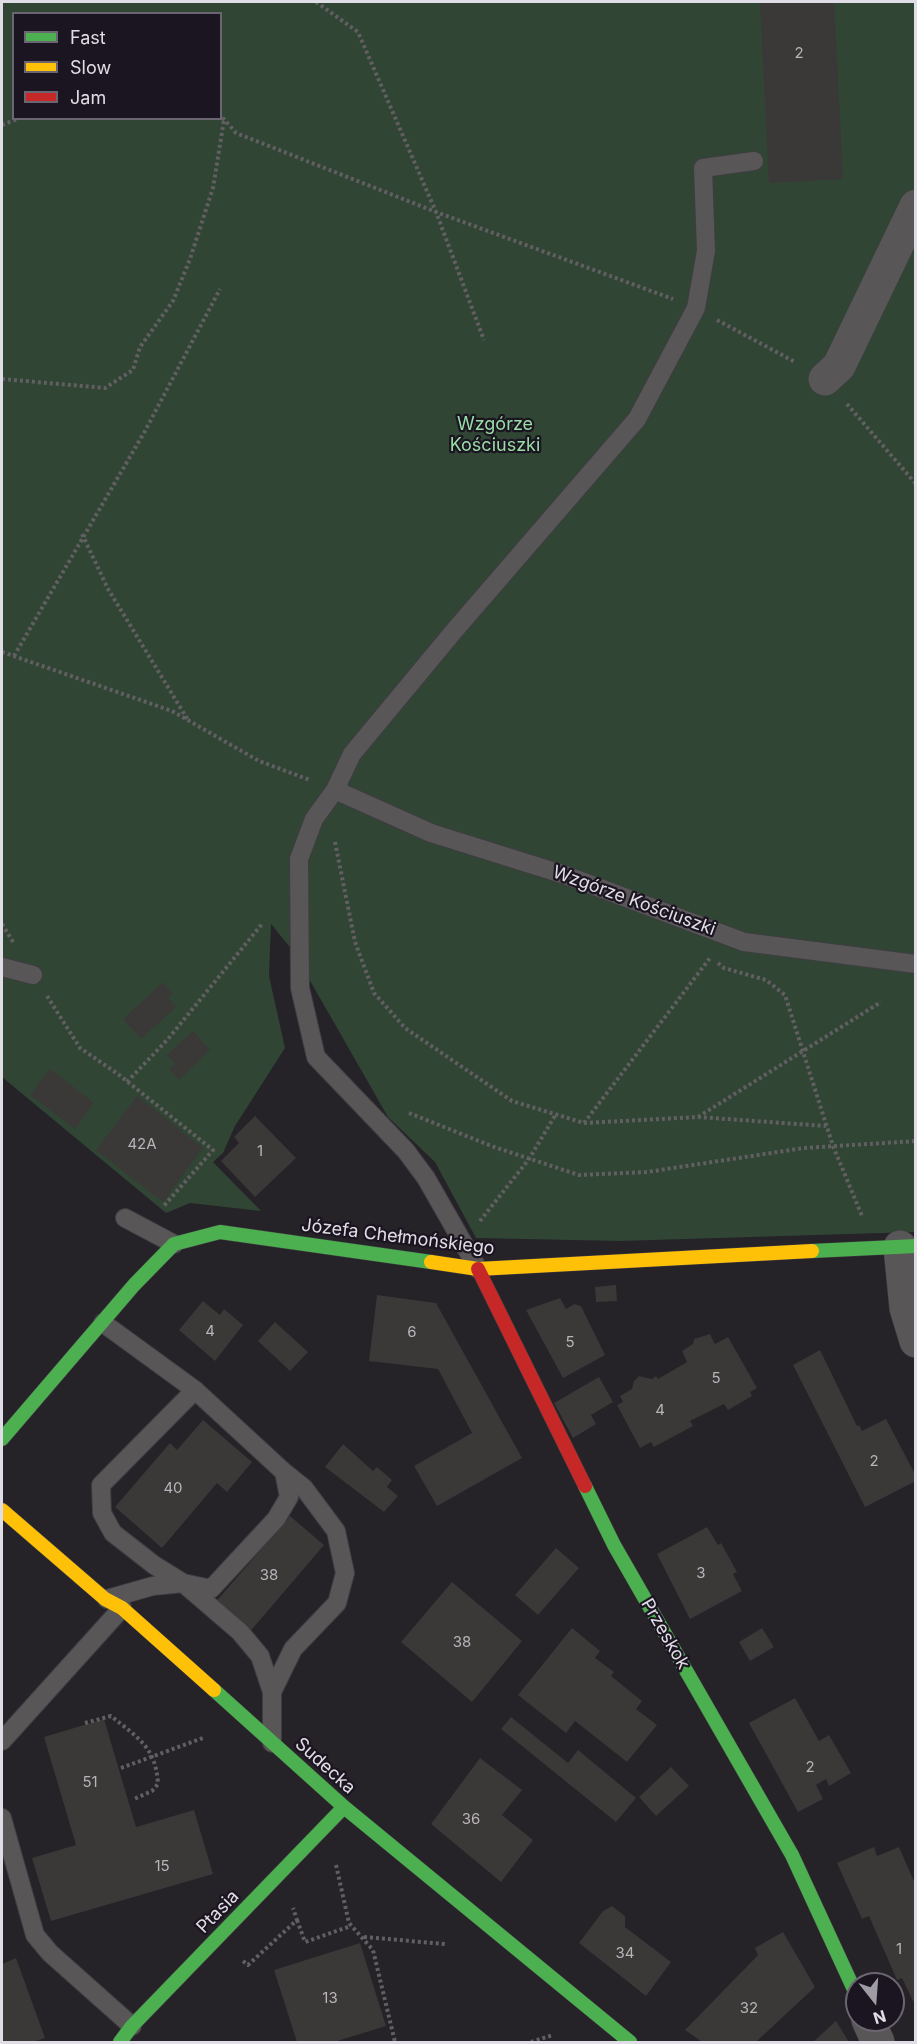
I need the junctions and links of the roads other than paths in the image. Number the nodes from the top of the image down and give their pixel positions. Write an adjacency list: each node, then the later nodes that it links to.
1 (754, 161): 4 (lane)
2 (915, 206): 3 (street)
3 (825, 379)
4 (335, 790): 5 (lane, Wzgórze Kościuszki); 11 (lane)
5 (915, 964)
6 (2, 967): 7 (lane)
7 (33, 975)
8 (125, 1218): 9 (lane)
9 (174, 1244): 11 (street, Józefa Chełmońskiego); 12 (street)
10 (896, 1247): 11 (street, Józefa Chełmońskiego); 13 (street)
11 (478, 1269): 26 (street, Przeskok)
12 (103, 1323): 14 (lane); 15 (street)
13 (915, 1341)
14 (195, 1390): 16 (lane); 18 (lane)
15 (2, 1439)
16 (284, 1472): 18 (lane); 21 (lane)
17 (2, 1510): 19 (street, Sudecka)
18 (183, 1583): 19 (lane); 21 (lane)
19 (105, 1599): 20 (street, Sudecka)
20 (122, 1608): 22 (lane); 23 (street, Sudecka)
21 (272, 1692): 23 (lane)
22 (2, 1741)
23 (272, 1743): 24 (street, Sudecka)
24 (344, 1807): 27 (street, Ptasia); 29 (street, Sudecka)
25 (2, 1818): 27 (lane)
26 (846, 1972)
27 (132, 2026): 28 (street, Ptasia)
28 (120, 2043)
29 (630, 2043)

